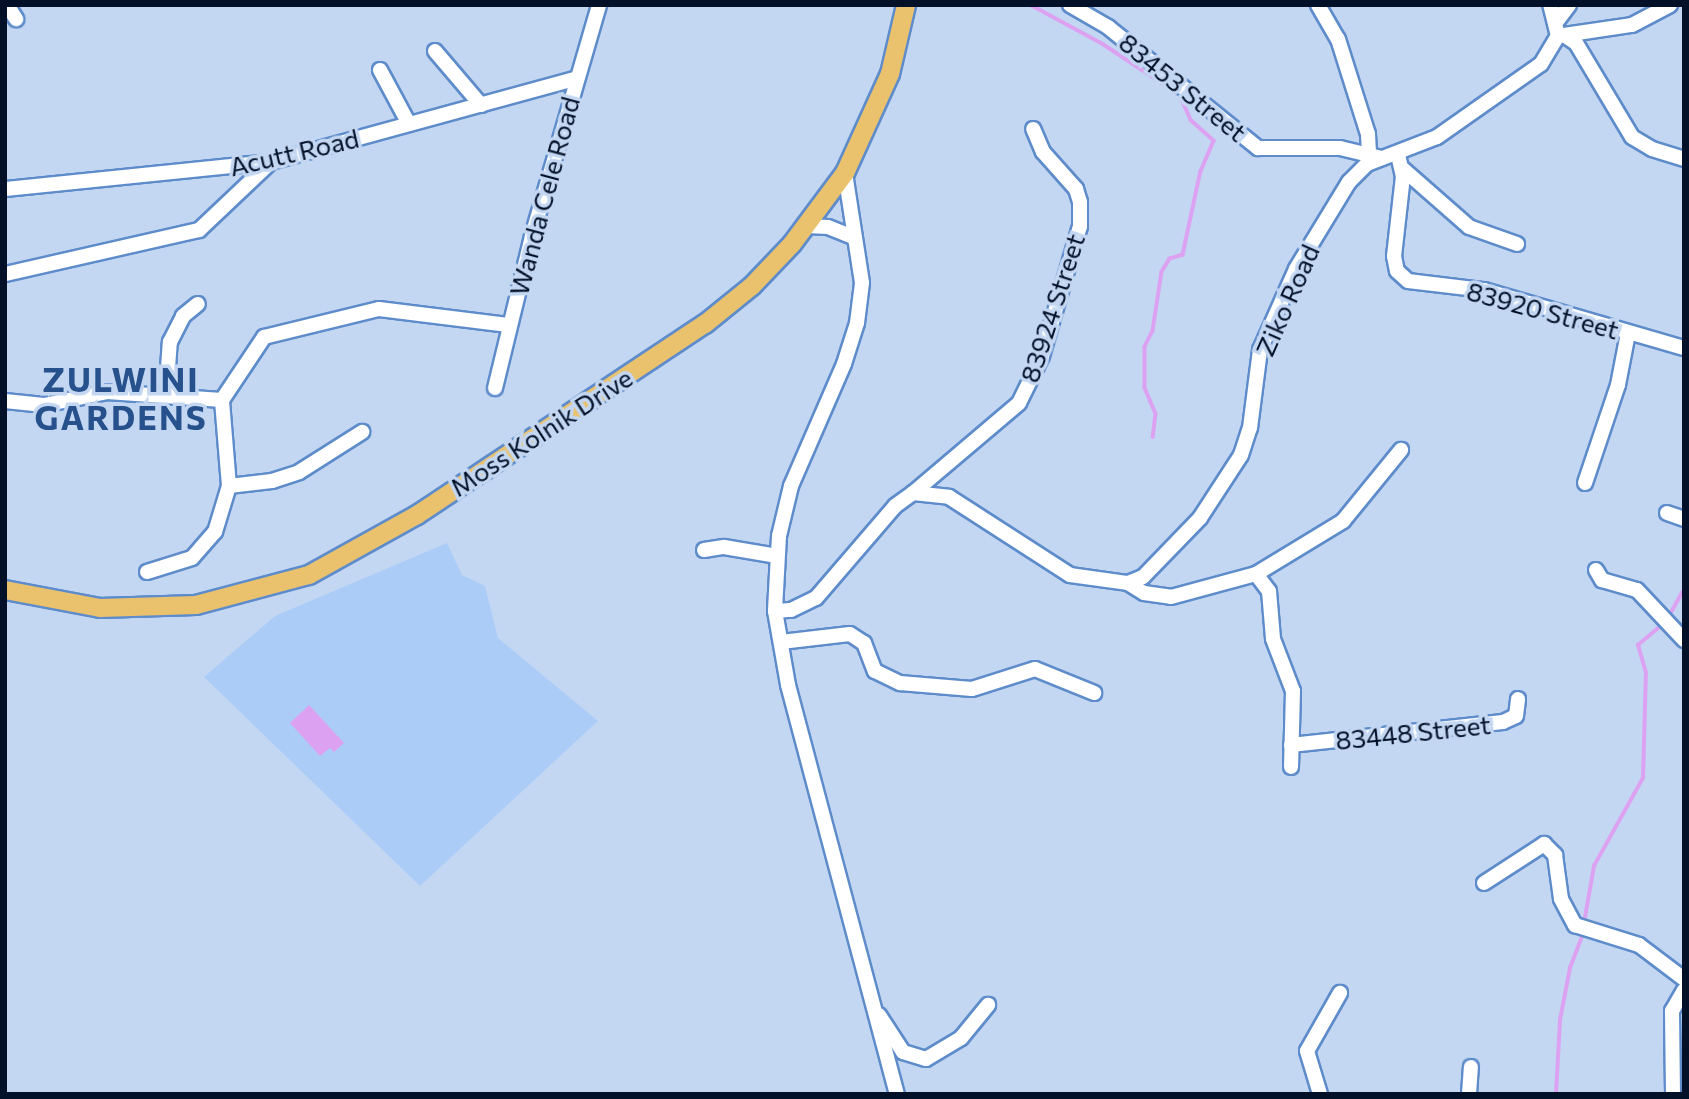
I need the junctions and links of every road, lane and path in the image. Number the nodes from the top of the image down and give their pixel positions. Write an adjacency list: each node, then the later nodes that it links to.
1 (7, 5): 9 (street)
2 (599, 5): 14 (street, Wanda Cele Road)
3 (906, 5): 22 (main road, Moss Kolnik Drive)
4 (1070, 5): 18 (street, 83453 Street)
5 (1318, 5): 18 (street)
6 (1550, 5): 10 (street)
7 (1569, 5): 10 (street)
8 (1670, 5): 11 (street)
9 (16, 19)
10 (1557, 21): 11 (street)
11 (1561, 35): 19 (street); 21 (street, Ziko Road)
12 (435, 51): 15 (street)
13 (380, 70): 16 (street)
14 (576, 79): 15 (street, Acutt Road); 29 (street, Wanda Cele Road)
15 (481, 105): 16 (street, Acutt Road)
16 (409, 124): 20 (street, Acutt Road)
17 (1033, 129): 40 (street, 83924 Street)
18 (1376, 156): 21 (street, Ziko Road); 48 (street, Ziko Road)
19 (1684, 159)
20 (271, 162): 23 (street, Acutt Road); 27 (street)
21 (1400, 162): 26 (street); 30 (street, 83920 Street)
22 (845, 173): 24 (main road, Moss Kolnik Drive); 25 (street)
23 (5, 189)
24 (807, 226): 25 (street); 49 (main road, Moss Kolnik Drive)
25 (855, 238): 44 (street)
26 (1517, 244)
27 (5, 274)
28 (198, 304): 33 (street)
29 (508, 325): 32 (street, Wanda Cele Road); 34 (street)
30 (1628, 333): 31 (street, 83920 Street); 38 (street)
31 (1684, 348)
32 (495, 388)
33 (176, 397): 34 (street); 35 (street)
34 (222, 400): 39 (street)
35 (5, 401)
36 (362, 432): 39 (street)
37 (1401, 450): 47 (street)
38 (1585, 483)
39 (229, 486): 46 (street)
40 (913, 493): 48 (street); 50 (street)
41 (1667, 513): 42 (street)
42 (1684, 519)
43 (704, 550): 44 (street)
44 (777, 556): 50 (street)
45 (1596, 570): 51 (street)
46 (147, 572)
47 (1256, 574): 48 (street); 55 (street)
48 (1128, 583)
49 (5, 590)
50 (775, 611): 52 (street)
51 (1684, 640)
52 (781, 642): 53 (street); 62 (street)
53 (1094, 692)
54 (1518, 699): 55 (street, 83448 Street)
55 (1291, 745): 56 (street)
56 (1291, 767)
57 (1484, 883): 58 (street)
58 (1684, 979)
59 (1684, 990): 63 (street)
60 (1340, 993): 66 (street)
61 (988, 1005): 62 (street)
62 (875, 1010): 65 (street)
63 (1678, 1062): 68 (street)
64 (1471, 1067): 67 (street)
65 (897, 1094)
66 (1320, 1094)
67 (1469, 1094)
68 (1673, 1094)

